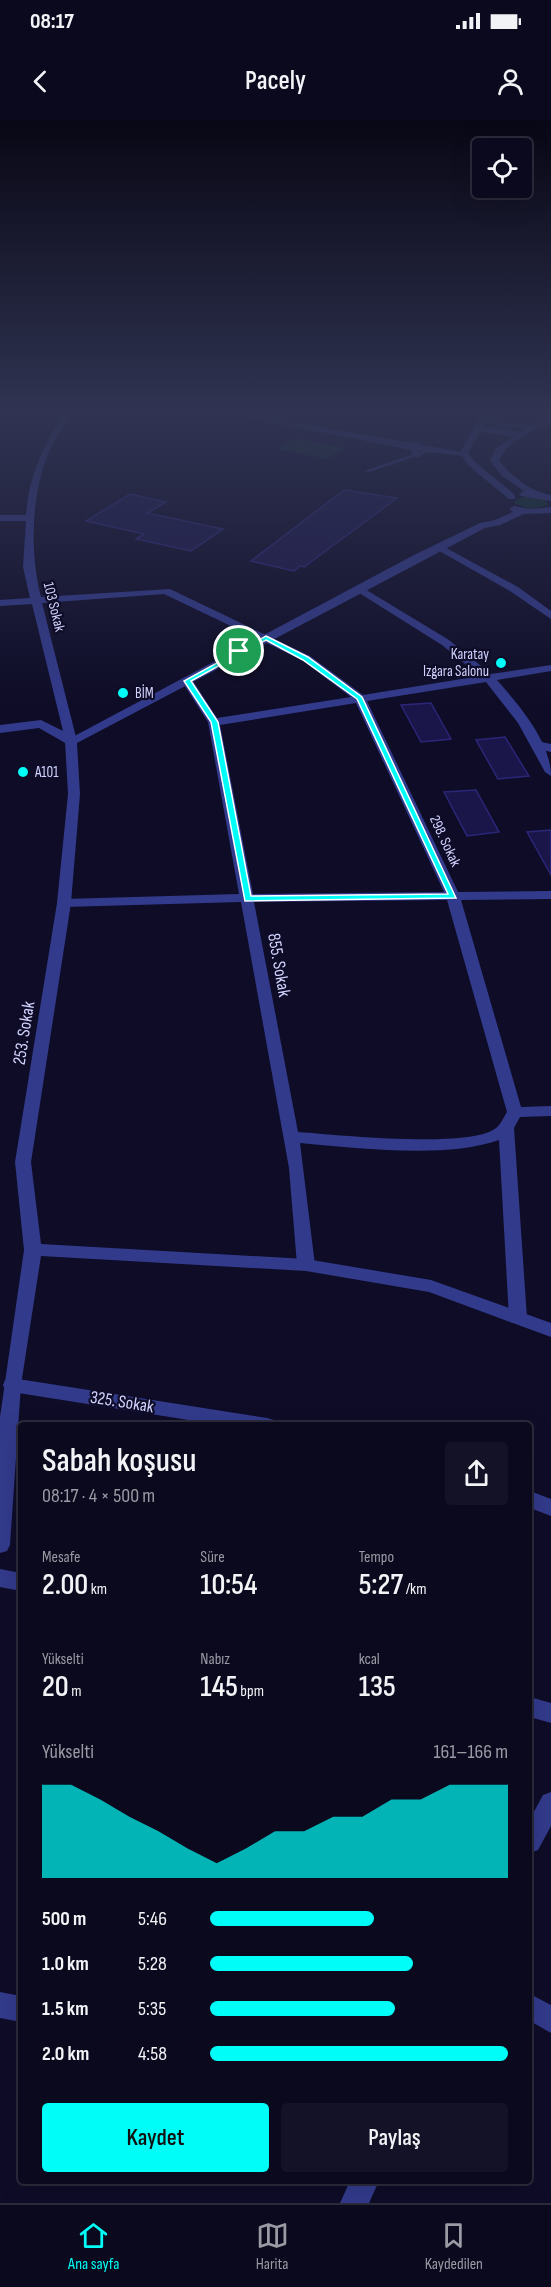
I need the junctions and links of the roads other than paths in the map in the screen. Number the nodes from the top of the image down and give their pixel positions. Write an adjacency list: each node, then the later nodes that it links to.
1 (31, 511): 6 (street, 103 Sokak)
2 (496, 511): 8 (street)
3 (536, 511): 4 (street)
4 (526, 512): 7 (street); 8 (street)
5 (0, 518): 6 (street)
6 (31, 518): 11 (street, 103 Sokak)
7 (551, 524)
8 (483, 525): 9 (street)
9 (439, 547): 10 (street); 13 (street)
10 (360, 590): 14 (street); 16 (street)
11 (37, 601): 12 (street, 298. Sokak); 14 (street, 298. Sokak); 21 (street, 103 Sokak)
12 (0, 603)
13 (551, 616)
14 (266, 638): 17 (street); 18 (street, 298. Sokak)
15 (551, 668): 16 (street)
16 (490, 679): 18 (street); 23 (street)
17 (187, 681): 19 (street, 855. Sokak); 21 (street)
18 (360, 698): 19 (street); 27 (street, 298. Sokak)
19 (214, 722): 28 (street, 855. Sokak)
20 (0, 729): 21 (street)
21 (71, 741): 29 (street, 253. Sokak)
22 (551, 743): 23 (street)
23 (537, 745): 24 (street); 25 (street)
24 (551, 748)
25 (551, 772)
26 (551, 895): 27 (street)
27 (453, 896): 28 (street); 31 (street, 298. Sokak)
28 (248, 899): 29 (street); 33 (street, 855. Sokak)
29 (64, 903): 34 (street, 253. Sokak)
30 (551, 1111): 31 (street)
31 (514, 1112): 32 (street)
32 (506, 1128): 33 (street); 36 (street)
33 (291, 1137): 35 (street, 855. Sokak)
34 (33, 1250): 35 (street); 38 (street, 253. Sokak)
35 (306, 1265): 36 (street)
36 (518, 1318): 37 (street)
37 (551, 1330)
38 (12, 1385): 39 (street, 325. Sokak); 42 (street, 253. Sokak)
39 (248, 1422)
40 (532, 1500): 41 (street)
41 (551, 1508)
42 (0, 1545)
43 (0, 1578): 44 (street)
44 (18, 1581)
45 (532, 1708): 46 (street)
46 (551, 1713)
47 (551, 1803): 48 (street)
48 (532, 1838)
49 (0, 2005): 51 (street)
50 (532, 2008): 52 (street)
51 (18, 2009)
52 (551, 2020)
53 (363, 2184): 54 (street)
54 (354, 2203)

